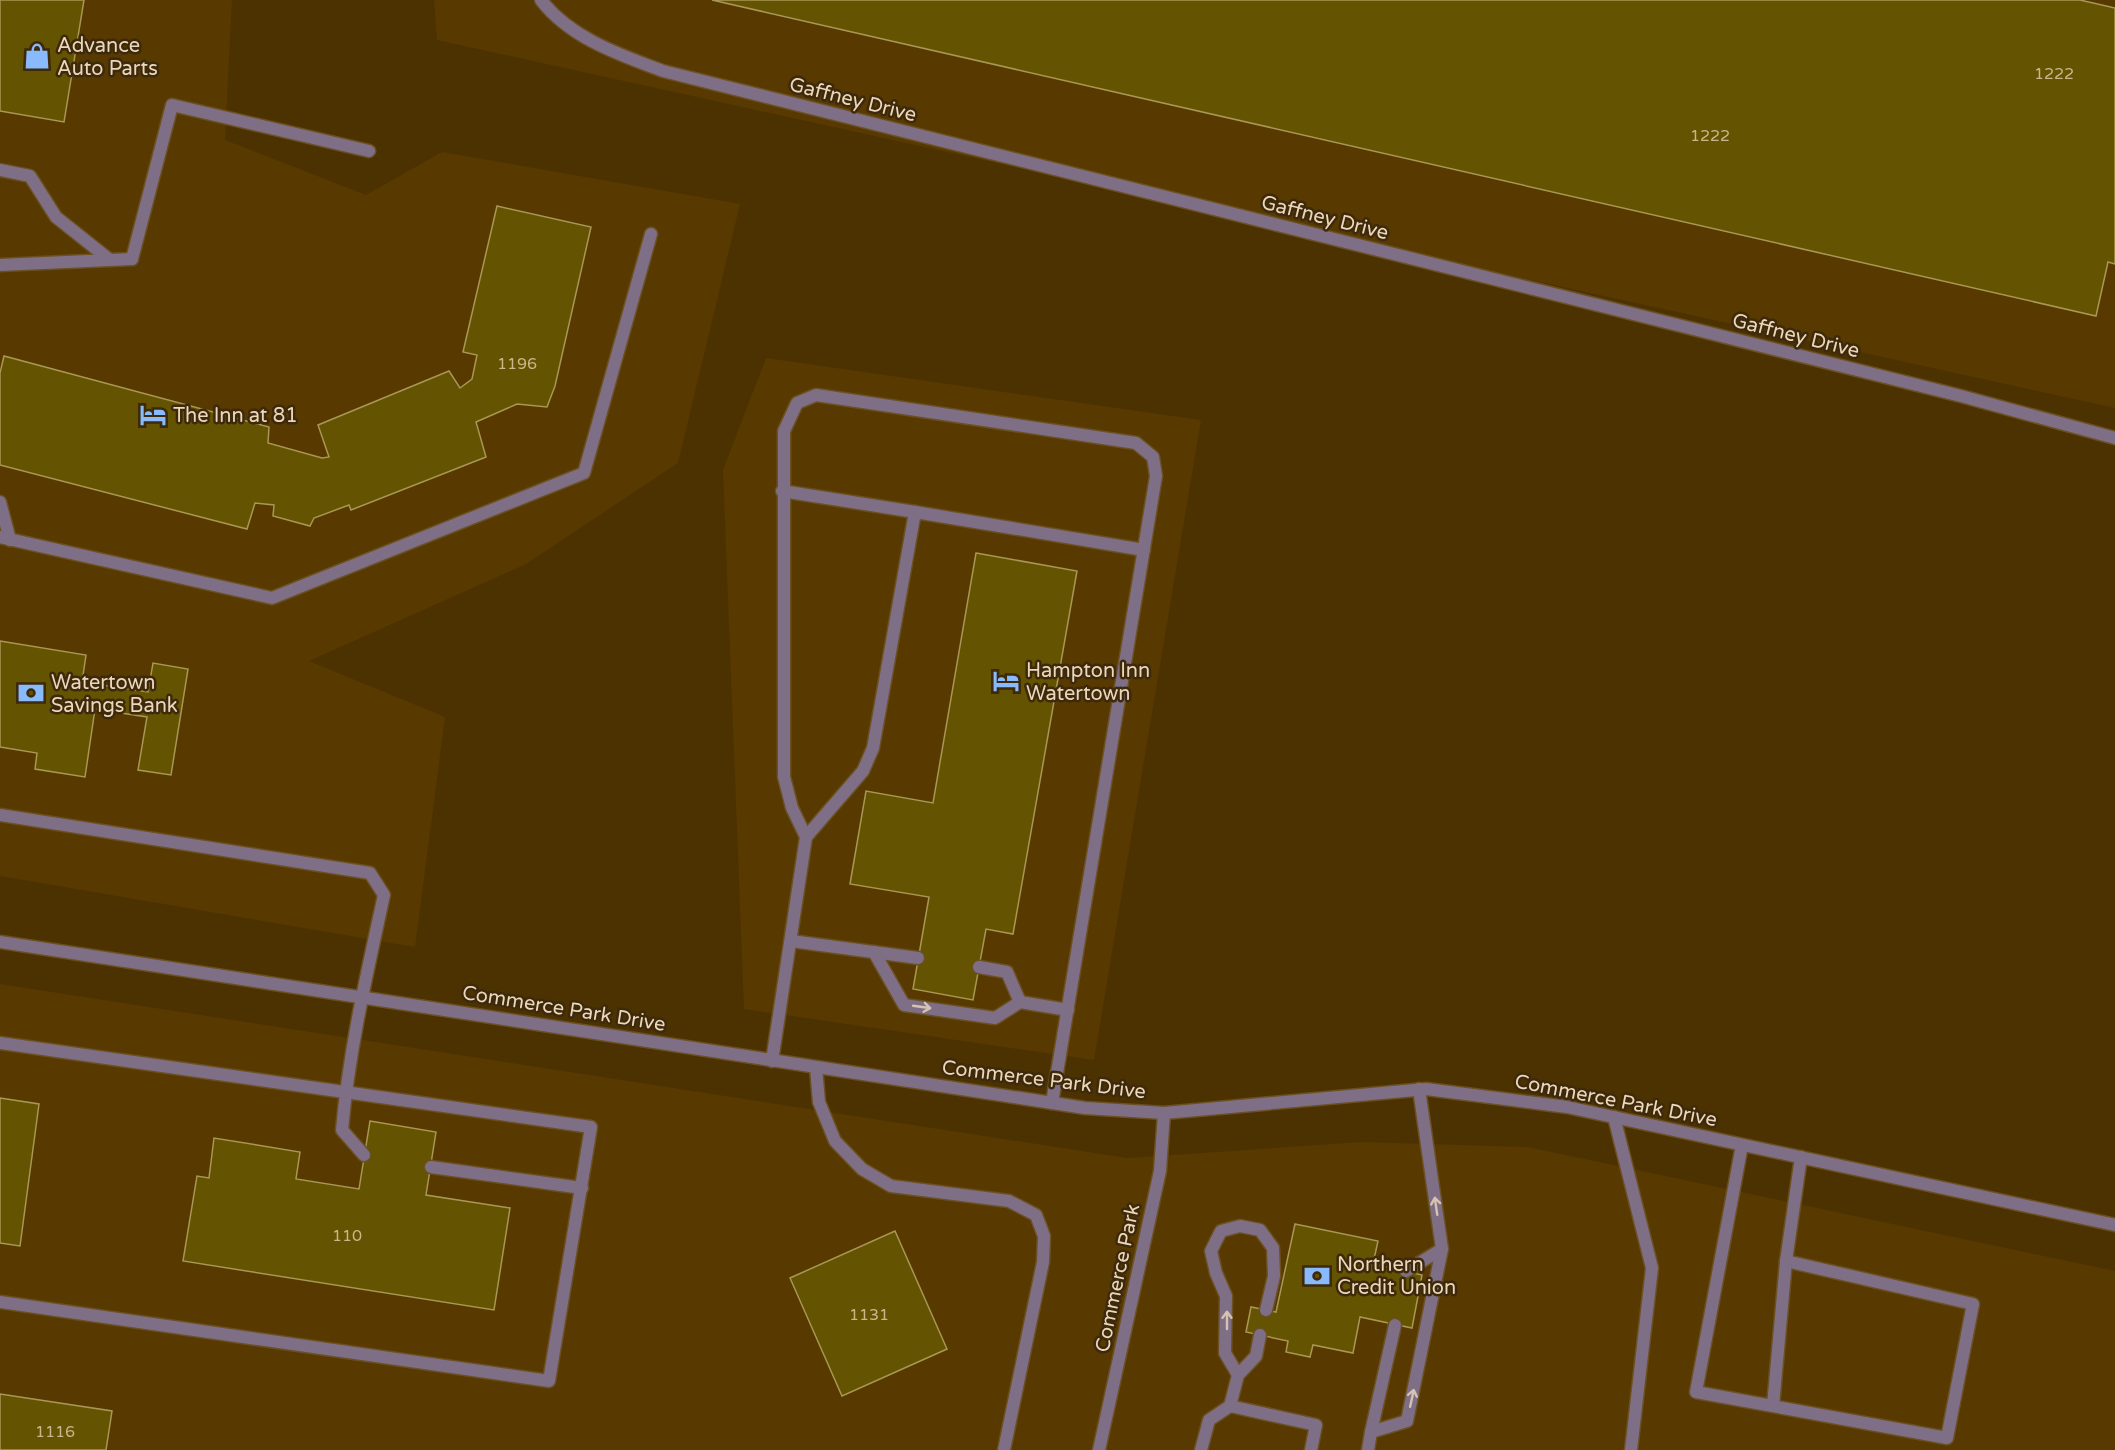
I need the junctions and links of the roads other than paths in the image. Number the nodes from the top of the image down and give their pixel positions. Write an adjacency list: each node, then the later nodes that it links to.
1 (541, 0): 7 (street, Gaffney Drive)
2 (369, 151): 5 (street)
3 (0, 170): 5 (street)
4 (651, 234): 11 (street)
5 (110, 260): 6 (street)
6 (0, 265)
7 (2115, 438)
8 (782, 491): 10 (street); 12 (street); 14 (street)
9 (0, 502): 11 (street)
10 (915, 512): 12 (street); 14 (street)
11 (5, 538)
12 (1144, 550): 22 (street)
13 (0, 815): 20 (street)
14 (806, 837): 15 (street)
15 (792, 941): 17 (street); 24 (street)
16 (0, 942): 20 (street, Commerce Park Drive)
17 (874, 952): 18 (street); 21 (street, one-way to 21)
18 (918, 958)
19 (979, 968): 21 (street)
20 (362, 996): 24 (street, Commerce Park Drive); 27 (street)
21 (1020, 1002): 22 (street)
22 (1068, 1010): 28 (street)
23 (0, 1042): 27 (street)
24 (772, 1061): 25 (street, Commerce Park Drive)
25 (816, 1068): 28 (street, Commerce Park Drive); 48 (street)
26 (1419, 1089): 29 (street, Commerce Park Drive); 30 (street, Commerce Park Drive); 37 (street, one-way to 26)
27 (345, 1090): 32 (street); 35 (street)
28 (1052, 1103): 29 (street, Commerce Park Drive)
29 (1164, 1113): 49 (street, Commerce Park)
30 (1614, 1117): 31 (street, Commerce Park Drive); 53 (street)
31 (1742, 1145): 33 (street, Commerce Park Drive); 46 (street)
32 (364, 1155)
33 (1801, 1157): 36 (street, Commerce Park Drive); 38 (street)
34 (431, 1167): 35 (street)
35 (582, 1188): 40 (street)
36 (2115, 1225)
37 (1442, 1249): 39 (street); 47 (street, one-way to 37)
38 (1786, 1260): 46 (street); 46 (street)
39 (1406, 1271)
40 (0, 1302)
41 (1266, 1310): 44 (street, one-way to 41)
42 (1395, 1325): 47 (street)
43 (1260, 1335): 44 (street)
44 (1238, 1375): 45 (street)
45 (1230, 1406): 50 (street); 51 (street)
46 (1773, 1406)
47 (1371, 1432): 52 (street)
48 (1004, 1450)
49 (1100, 1450)
50 (1201, 1450)
51 (1311, 1450)
52 (1368, 1450)
53 (1631, 1450)

